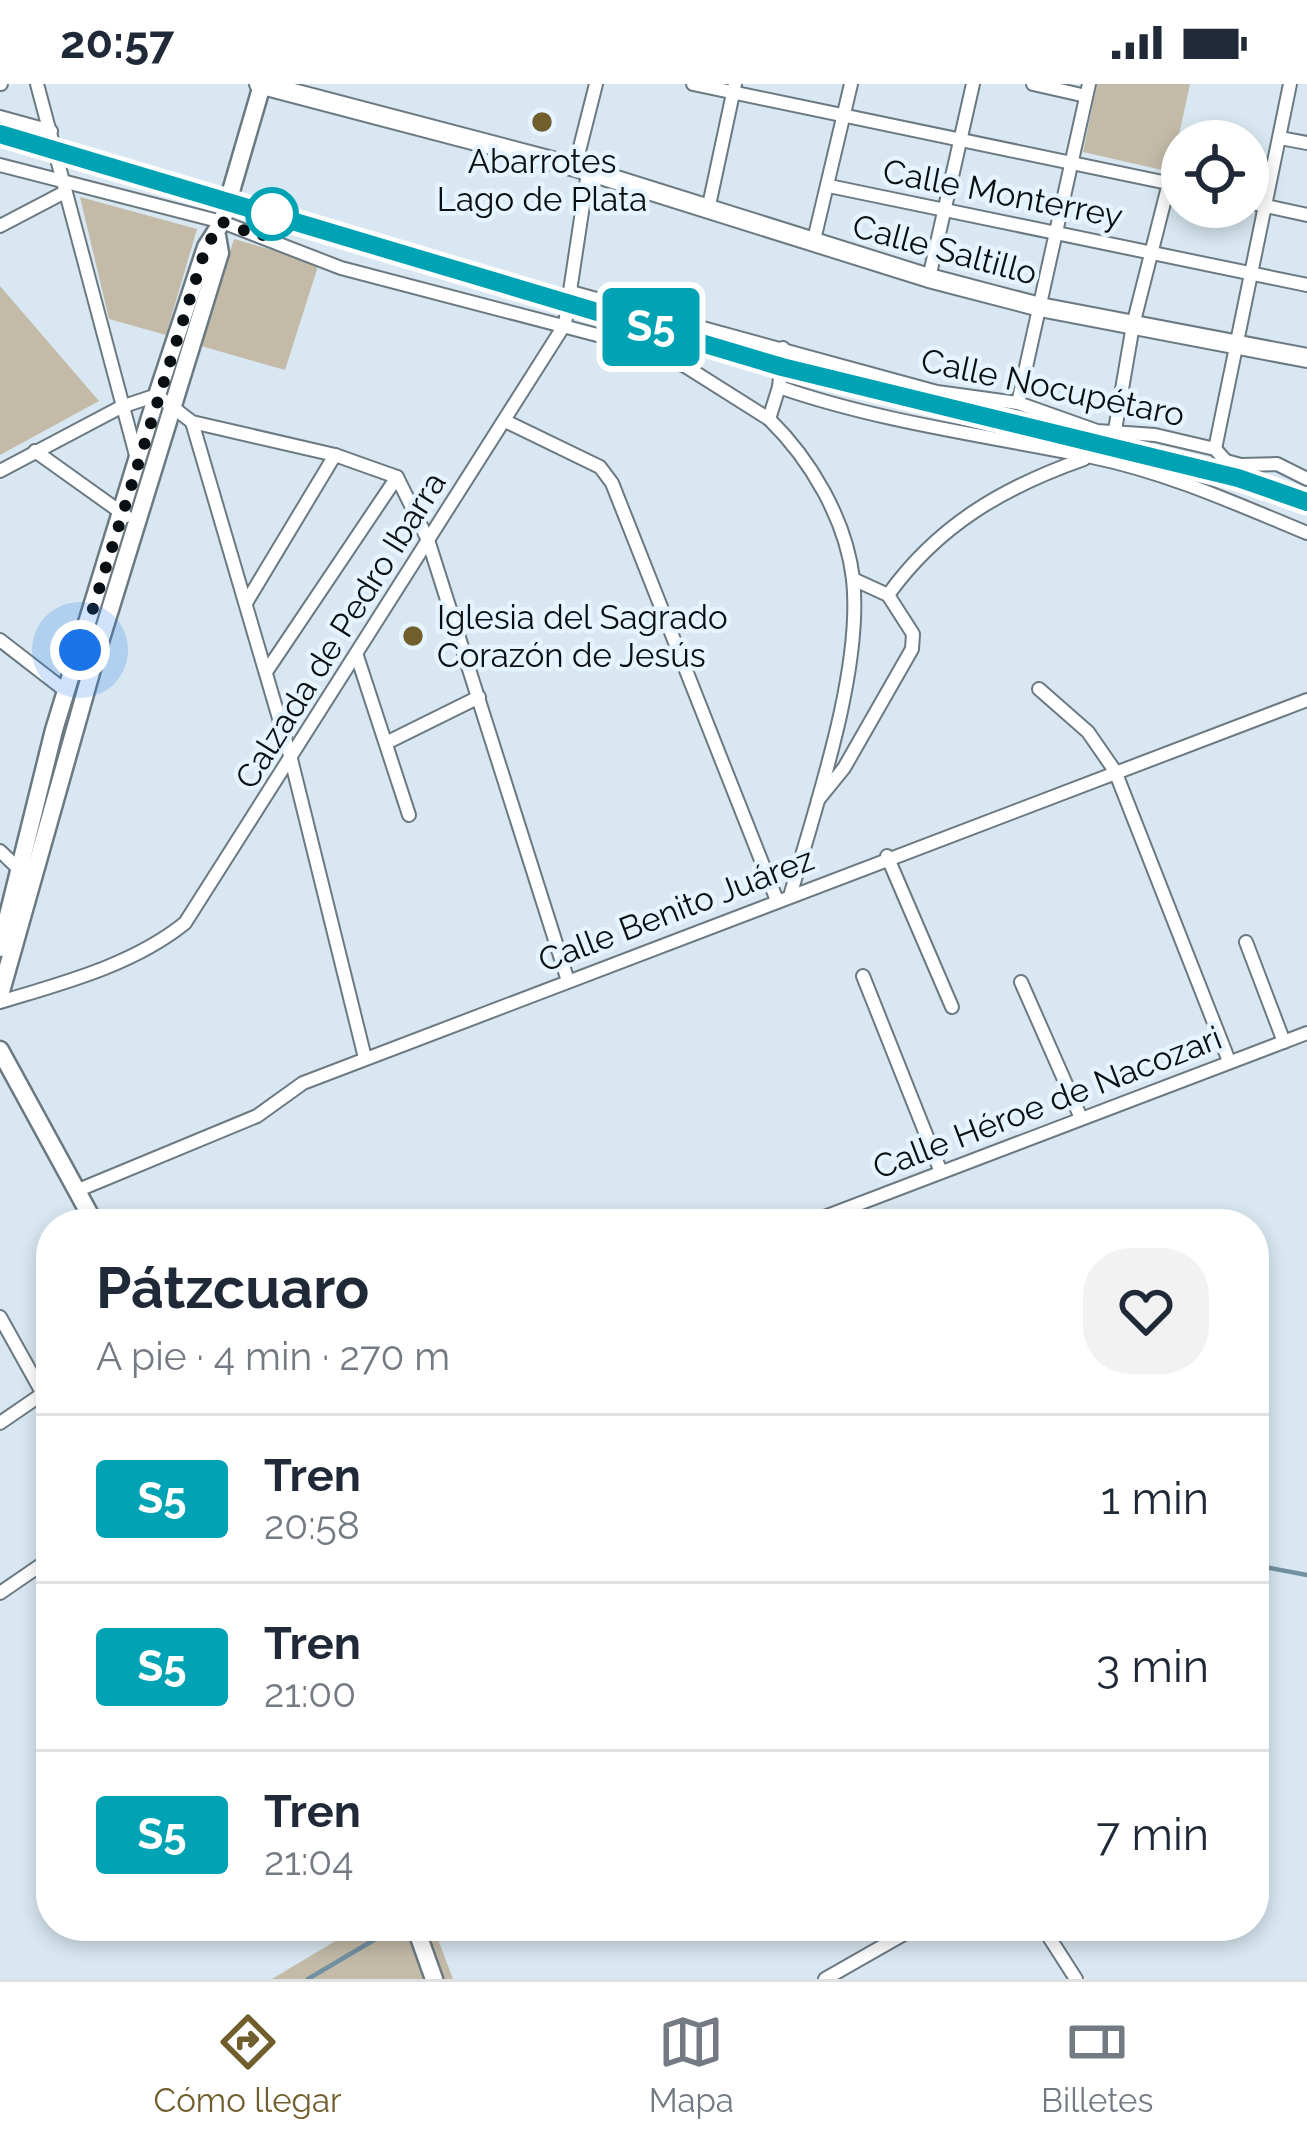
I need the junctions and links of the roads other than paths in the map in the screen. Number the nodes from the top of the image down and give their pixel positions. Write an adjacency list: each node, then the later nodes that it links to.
1 (37, 84): 13 (street)
2 (261, 84): 20 (main road, Calle Saltillo); 31 (main road)
3 (596, 84): 20 (street, Calzada de Pedro Ibarra)
4 (693, 84): 9 (street)
5 (851, 84): 11 (street)
6 (973, 84): 14 (street)
7 (1033, 84): 10 (street)
8 (1290, 84): 15 (street)
9 (734, 88): 11 (street); 26 (street)
10 (1088, 90): 17 (street)
11 (846, 116): 14 (street); 23 (street)
12 (0, 117): 13 (street)
13 (52, 131): 22 (street)
14 (959, 138): 17 (street); 25 (street)
15 (1280, 138): 16 (street); 19 (street)
16 (1307, 143)
17 (1072, 163): 21 (street); 32 (street)
18 (0, 165): 22 (street)
19 (1269, 167)
20 (582, 170): 26 (main road, Calle Saltillo); 38 (street, Calzada de Pedro Ibarra)
21 (1161, 181)
22 (61, 186): 29 (street); 31 (street); 48 (street)
23 (830, 186): 25 (street, Calle Monterrey); 33 (street)
24 (1269, 207): 27 (street)
25 (944, 210): 32 (street, Calle Monterrey); 36 (street)
26 (708, 211): 33 (main road, Calle Saltillo)
27 (1307, 215)
28 (1161, 224): 34 (street)
29 (0, 226)
30 (1252, 228): 35 (street)
31 (219, 229): 40 (street); 46 (main road); 49 (main road)
32 (1058, 231): 34 (street, Calle Monterrey); 39 (street)
33 (813, 244): 36 (main road, Calle Saltillo)
34 (1152, 250): 35 (street, Calle Monterrey); 41 (street)
35 (1247, 272): 37 (street, Calle Monterrey); 42 (street)
36 (929, 278): 39 (main road, Calle Saltillo)
37 (1307, 285)
38 (571, 292): 40 (street, Calzada de Pedro Ibarra); 43 (street, Calle Nocupétaro)
39 (1040, 307): 41 (main road, Calle Saltillo); 47 (street)
40 (565, 324): 50 (street); 51 (street, Calzada de Pedro Ibarra)
41 (1133, 325): 42 (main road, Calle Saltillo); 53 (street)
42 (1234, 344): 44 (main road, Calle Saltillo); 54 (street)
43 (783, 348): 45 (street); 47 (street, Calle Nocupétaro)
44 (1307, 358)
45 (779, 387): 50 (street); 57 (street)
46 (157, 395): 48 (street); 49 (street); 58 (main road)
47 (1018, 404): 53 (street, Calle Nocupétaro)
48 (121, 407): 55 (street); 58 (street)
49 (173, 407): 52 (street); 62 (main road)
50 (769, 419): 65 (street)
51 (505, 421): 64 (street, Calzada de Pedro Ibarra); 86 (street)
52 (192, 422): 56 (street); 67 (street)
53 (1115, 430): 54 (street, Calle Nocupétaro)
54 (1214, 449): 61 (street, Calle Nocupétaro)
55 (35, 451): 59 (street); 62 (street)
56 (335, 455): 60 (street); 67 (street)
57 (1090, 456): 63 (street); 66 (street)
58 (138, 462): 62 (main road)
59 (0, 471)
60 (397, 477): 64 (street); 70 (street)
61 (1307, 479)
62 (129, 519): 72 (main road); 76 (main road)
63 (1307, 533)
64 (428, 540): 69 (street, Calzada de Pedro Ibarra); 73 (street)
65 (853, 579): 66 (street); 80 (street)
66 (888, 595): 80 (street)
67 (246, 603): 70 (street)
68 (0, 640): 72 (street)
69 (357, 656): 77 (street); 78 (street, Calzada de Pedro Ibarra)
70 (266, 672): 78 (street)
71 (1039, 689): 79 (street)
72 (67, 692): 75 (main road)
73 (479, 698): 77 (street); 90 (street)
74 (1307, 700): 79 (street, Calle Benito Juárez)
75 (54, 730): 76 (main road); 84 (main road)
76 (75, 738): 84 (main road)
77 (386, 743): 81 (street)
78 (291, 759): 92 (street, Calzada de Pedro Ibarra); 97 (street)
79 (1115, 770): 83 (street, Calle Benito Juárez); 98 (street)
80 (816, 802): 85 (street)
81 (409, 815)
82 (0, 851): 84 (street)
83 (886, 856): 85 (street, Calle Benito Juárez); 93 (street)
84 (28, 877): 88 (main road); 92 (main road)
85 (791, 892): 86 (street, Calle Benito Juárez)
86 (776, 898): 90 (street, Calle Benito Juárez)
87 (1246, 942): 95 (street)
88 (0, 948)
89 (863, 976): 100 (street)
90 (568, 981): 97 (street, Calle Benito Juárez)
91 (1021, 982): 99 (street)
92 (0, 998)
93 (952, 1006)
94 (1307, 1033): 95 (street, Calle Héroe de Nacozari)
95 (1283, 1042): 98 (street, Calle Héroe de Nacozari)
96 (0, 1050): 101 (main road)
97 (365, 1058): 101 (street, Calle Benito Juárez)
98 (1229, 1060): 99 (street, Calle Héroe de Nacozari)
99 (1081, 1118): 100 (street, Calle Héroe de Nacozari)
100 (940, 1172): 103 (street, Calle Héroe de Nacozari)
101 (76, 1191): 102 (main road)
102 (86, 1209)
103 (845, 1209)
104 (0, 1317): 105 (street)
105 (36, 1374)
106 (36, 1398): 107 (street)
107 (0, 1423)
108 (36, 1568): 109 (street)
109 (0, 1593)
110 (420, 1941): 113 (main road)
111 (892, 1941): 114 (street)
112 (1052, 1941): 115 (street)
113 (434, 1979)
114 (825, 1979)
115 (1076, 1979)

